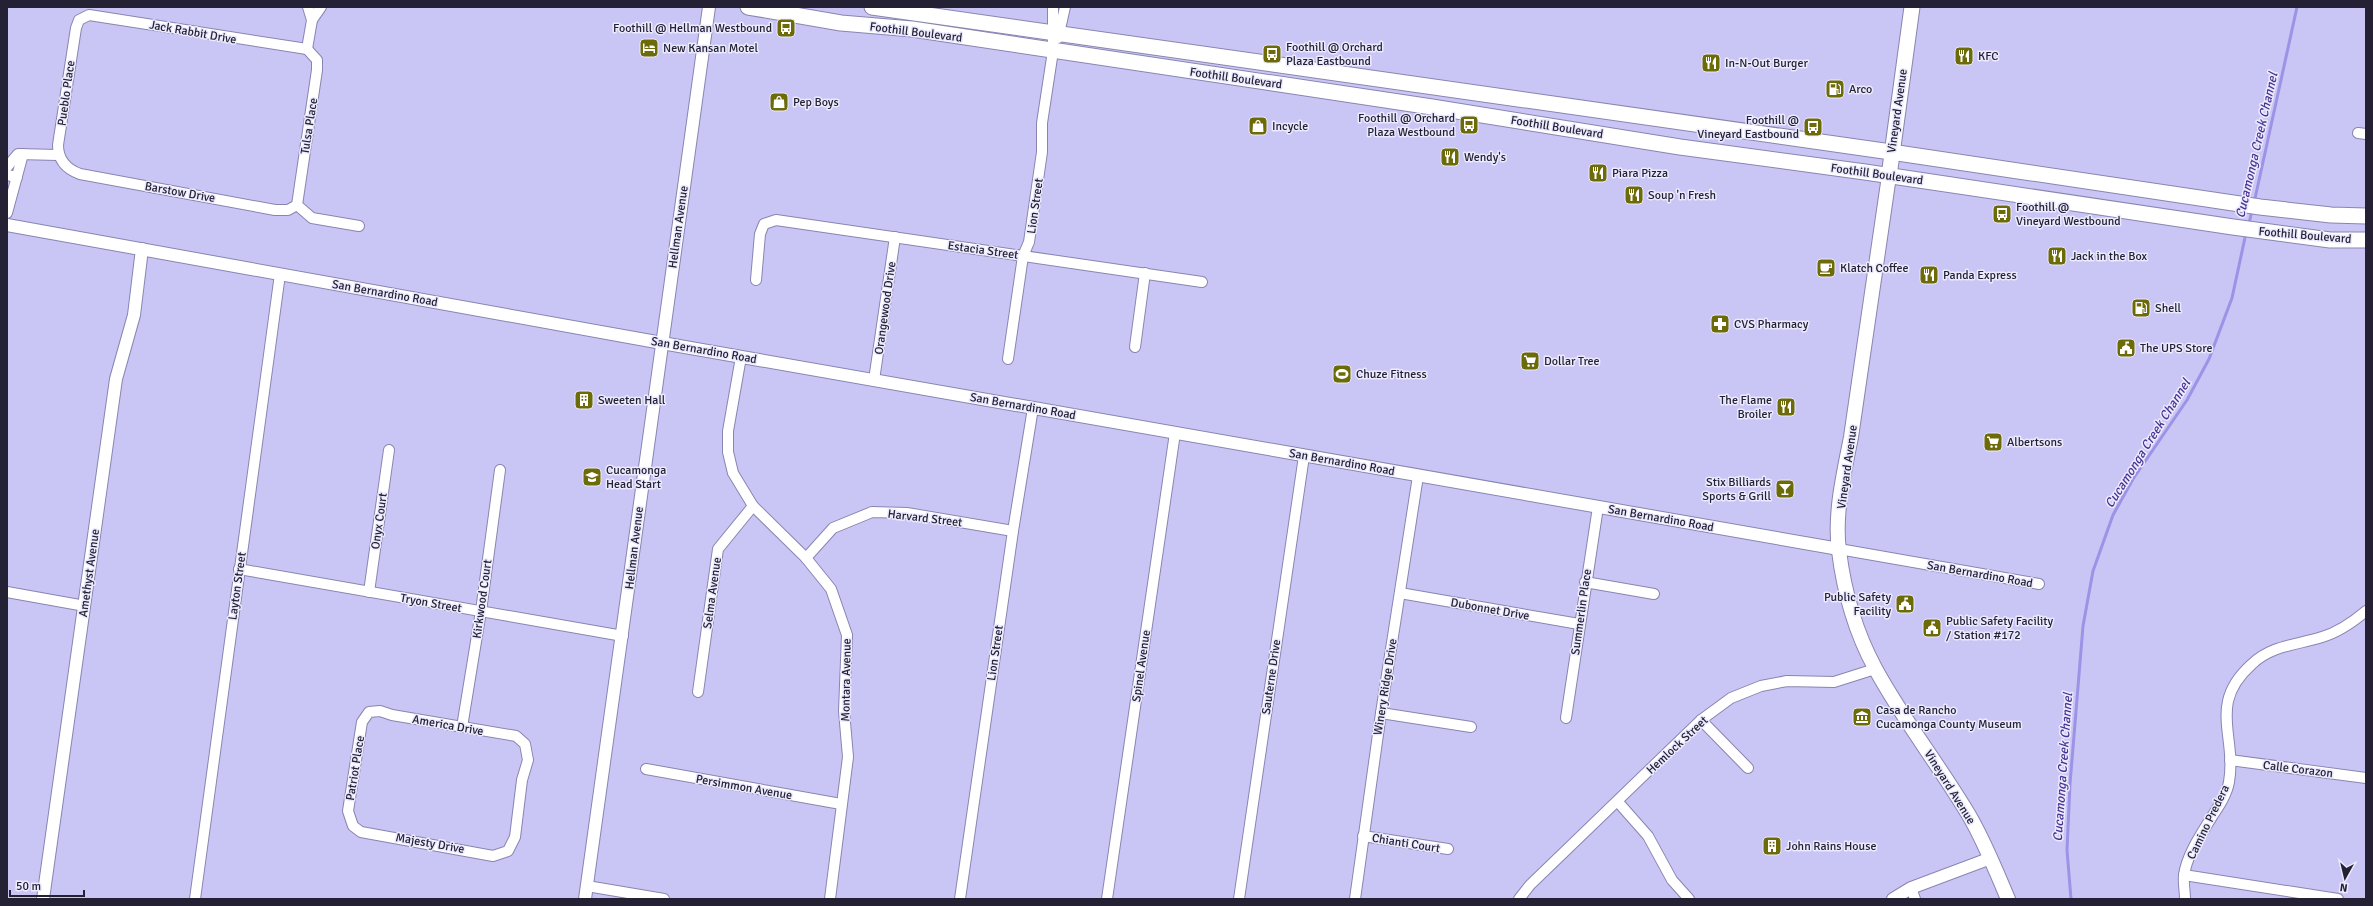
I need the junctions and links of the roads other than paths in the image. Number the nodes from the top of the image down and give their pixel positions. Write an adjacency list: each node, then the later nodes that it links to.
1 (308, 7): 10 (street)
2 (321, 7): 10 (street)
3 (709, 7): 33 (street, Hellman Avenue)
4 (748, 7): 13 (main road, Foothill Boulevard)
5 (872, 7): 11 (main road, Foothill Boulevard)
6 (1053, 7): 11 (street)
7 (1065, 7): 11 (street)
8 (1912, 7): 14 (main road, Vineyard Avenue)
9 (79, 20): 12 (street, Jack Rabbit Drive); 16 (street, Pueblo Place)
10 (312, 20): 12 (street)
11 (1056, 34): 13 (street, Lion Street); 14 (main road, Foothill Boulevard)
12 (307, 49): 20 (street, Tulsa Place)
13 (1053, 51): 19 (main road, Foothill Boulevard); 28 (street, Lion Street)
14 (1891, 152): 19 (main road, Vineyard Avenue); 22 (main road, Foothill Boulevard)
15 (23, 154): 16 (street); 17 (street); 18 (street)
16 (58, 155): 20 (street, Barstow Drive)
17 (7, 167)
18 (12, 176): 21 (street)
19 (1889, 176): 26 (main road, Foothill Boulevard); 47 (main road, Vineyard Avenue)
20 (297, 205): 24 (street)
21 (7, 213)
22 (2366, 216)
23 (7, 225): 27 (street, San Bernardino Road)
24 (359, 226)
25 (895, 237): 28 (street, Estacia Street); 31 (street, Estacia Street); 37 (street, Orangewood Drive)
26 (2366, 240)
27 (142, 249): 30 (street, San Bernardino Road); 56 (street, Amethyst Avenue)
28 (1023, 256): 29 (street, Estacia Street); 36 (street, Lion Street)
29 (1145, 273): 32 (street, Estacia Street); 34 (street)
30 (280, 274): 33 (street, San Bernardino Road); 49 (street, Layton Street)
31 (756, 280)
32 (1202, 282)
33 (662, 343): 35 (street, San Bernardino Road); 60 (street, Hellman Avenue)
34 (1135, 347)
35 (741, 357): 37 (street, San Bernardino Road); 44 (street, Montara Avenue)
36 (1008, 359)
37 (874, 380): 38 (street, San Bernardino Road)
38 (1033, 408): 39 (street, San Bernardino Road); 46 (street, Lion Street)
39 (1175, 433): 41 (street, San Bernardino Road); 89 (street, Spinel Avenue)
40 (389, 450): 53 (street, Onyx Court)
41 (1304, 456): 43 (street, San Bernardino Road); 90 (street, Sauterne Drive)
42 (500, 470): 57 (street, Kirkwood Court)
43 (1418, 476): 45 (street, San Bernardino Road); 54 (street, Winery Ridge Drive)
44 (753, 506): 48 (street, Montara Avenue); 62 (street, Selma Avenue)
45 (1598, 507): 47 (street, San Bernardino Road); 50 (street, Summerlin Place)
46 (1013, 531): 48 (street, Harvard Street); 88 (street, Lion Street)
47 (1839, 549): 51 (street, San Bernardino Road); 61 (main road, Vineyard Avenue)
48 (806, 558): 74 (street, Montara Avenue)
49 (239, 569): 53 (street, Tryon Street); 84 (street, Layton Street)
50 (1585, 582): 55 (street); 59 (street, Summerlin Place)
51 (2039, 584)
52 (7, 592): 56 (street)
53 (369, 592): 57 (street, Tryon Street)
54 (1400, 593): 59 (street, Dubonnet Drive); 64 (street, Winery Ridge Drive)
55 (1654, 594)
56 (84, 606): 83 (street, Amethyst Avenue)
57 (481, 611): 60 (street, Tryon Street); 67 (street, Kirkwood Court)
58 (2366, 611): 69 (street, Camino Predera)
59 (1580, 624): 65 (street, Summerlin Place)
60 (623, 636): 81 (street, Hellman Avenue)
61 (1875, 669): 66 (street, Hemlock Street); 79 (main road, Vineyard Avenue)
62 (698, 692)
63 (370, 712): 67 (street, America Drive); 75 (street, Patriot Place)
64 (1381, 713): 68 (street); 76 (street, Winery Ridge Drive)
65 (1566, 718)
66 (1702, 720): 70 (street); 73 (street, Hemlock Street)
67 (462, 727): 78 (street, America Drive)
68 (1471, 727)
69 (2230, 760): 72 (street, Calle Corazon); 80 (street, Camino Predera)
70 (1748, 768)
71 (646, 769): 74 (street, Persimmon Avenue)
72 (2366, 778)
73 (1618, 802): 92 (street, Hemlock Street); 93 (street)
74 (841, 804): 87 (street, Montara Avenue)
75 (353, 826): 78 (street, Majesty Drive)
76 (1363, 836): 77 (street, Chianti Court); 91 (street, Winery Ridge Drive)
77 (1448, 849)
78 (508, 851)
79 (1991, 858): 82 (street); 95 (main road, Vineyard Avenue)
80 (2184, 875): 96 (street, Camino Predera); 97 (street)
81 (587, 886): 85 (street, Hellman Avenue); 86 (street)
82 (1913, 894): 94 (street)
83 (43, 899)
84 (195, 899)
85 (586, 899)
86 (664, 899)
87 (830, 899)
88 (960, 899)
89 (1108, 899)
90 (1239, 899)
91 (1355, 899)
92 (1519, 899)
93 (1689, 899)
94 (1893, 899)
95 (2008, 899)
96 (2185, 899)
97 (2338, 899)

